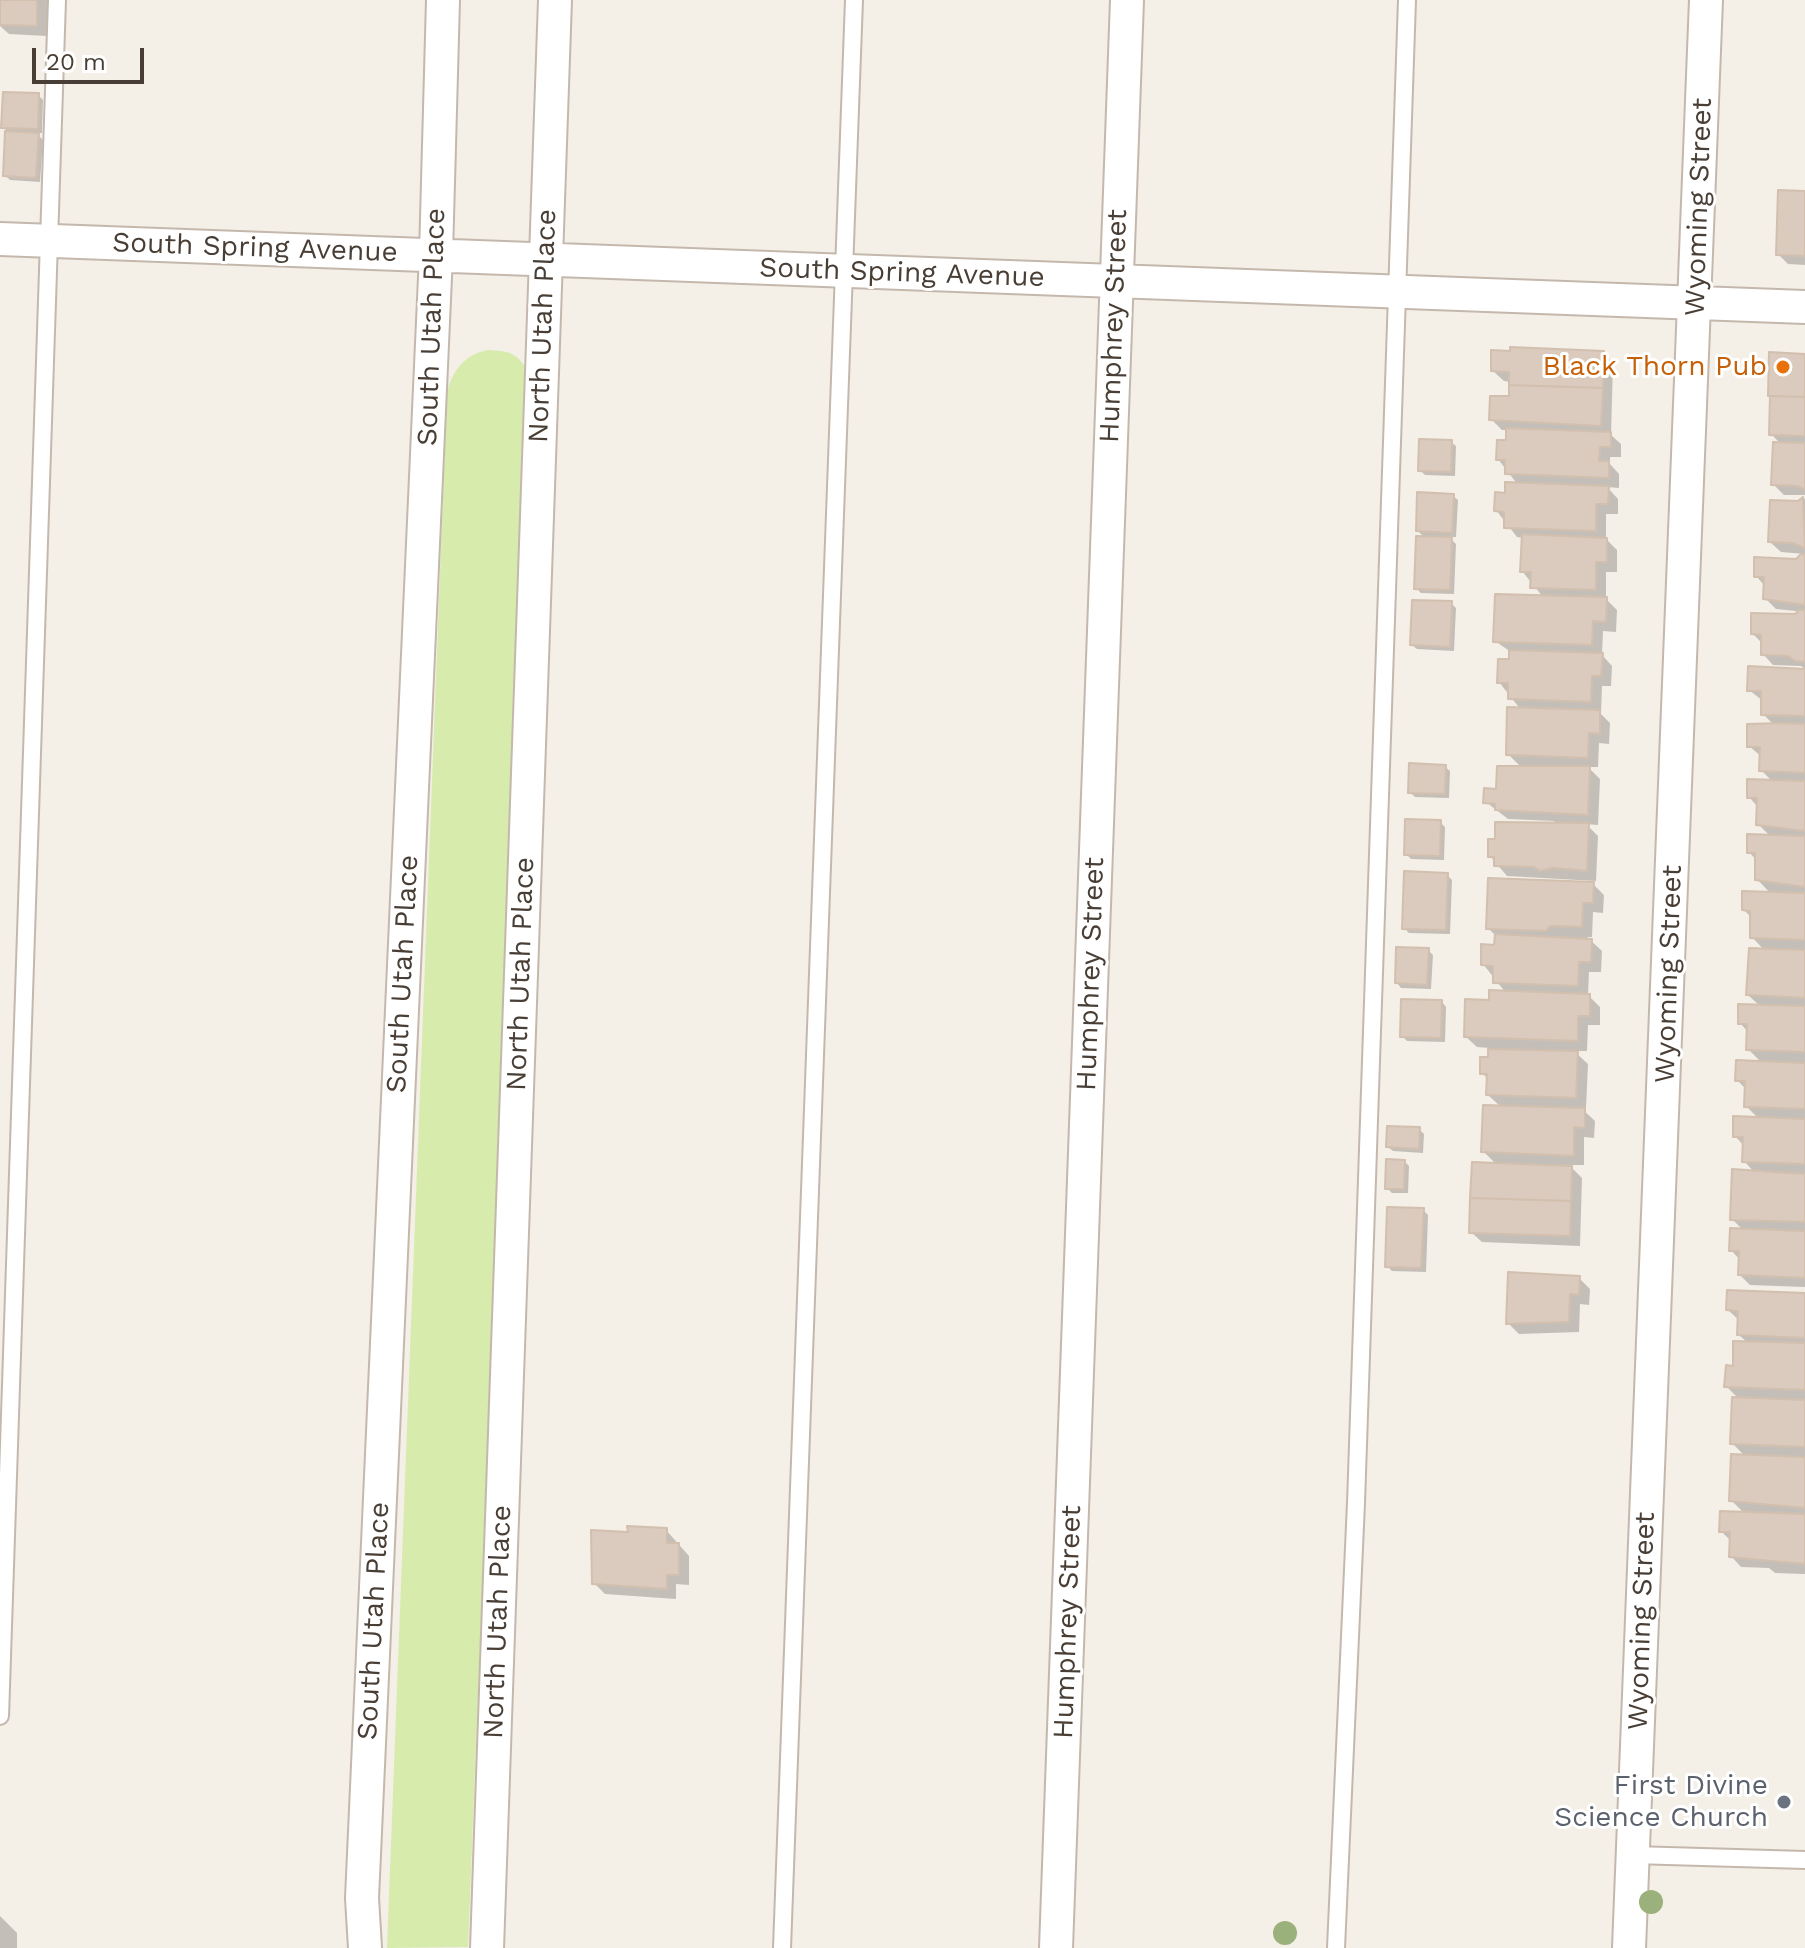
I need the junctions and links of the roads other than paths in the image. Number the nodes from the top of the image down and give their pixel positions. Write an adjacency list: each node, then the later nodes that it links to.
1 (57, 0): 9 (lane)
2 (443, 0): 10 (street, South Utah Place)
3 (555, 0): 11 (street, North Utah Place)
4 (854, 0): 12 (lane)
5 (1127, 0): 13 (street, Humphrey Street)
6 (1407, 0): 14 (lane)
7 (1706, 0): 15 (street, Wyoming Street)
8 (0, 239): 9 (street, South Spring Avenue)
9 (49, 241): 10 (street, South Spring Avenue); 17 (lane)
10 (436, 255): 11 (street, South Spring Avenue); 20 (street, South Utah Place)
11 (545, 260): 12 (street, South Spring Avenue); 21 (street, North Utah Place)
12 (844, 271): 13 (street, South Spring Avenue); 22 (lane)
13 (1115, 281): 14 (street, South Spring Avenue); 23 (street, Humphrey Street)
14 (1396, 292): 15 (street, South Spring Avenue); 24 (lane)
15 (1697, 303): 16 (street, South Spring Avenue); 18 (street, Wyoming Street)
16 (1805, 307)
17 (0, 1716)
18 (1633, 1855): 19 (lane); 25 (street, Wyoming Street)
19 (1805, 1860)
20 (365, 1948)
21 (487, 1948)
22 (782, 1948)
23 (1056, 1948)
24 (1336, 1948)
25 (1629, 1948)

